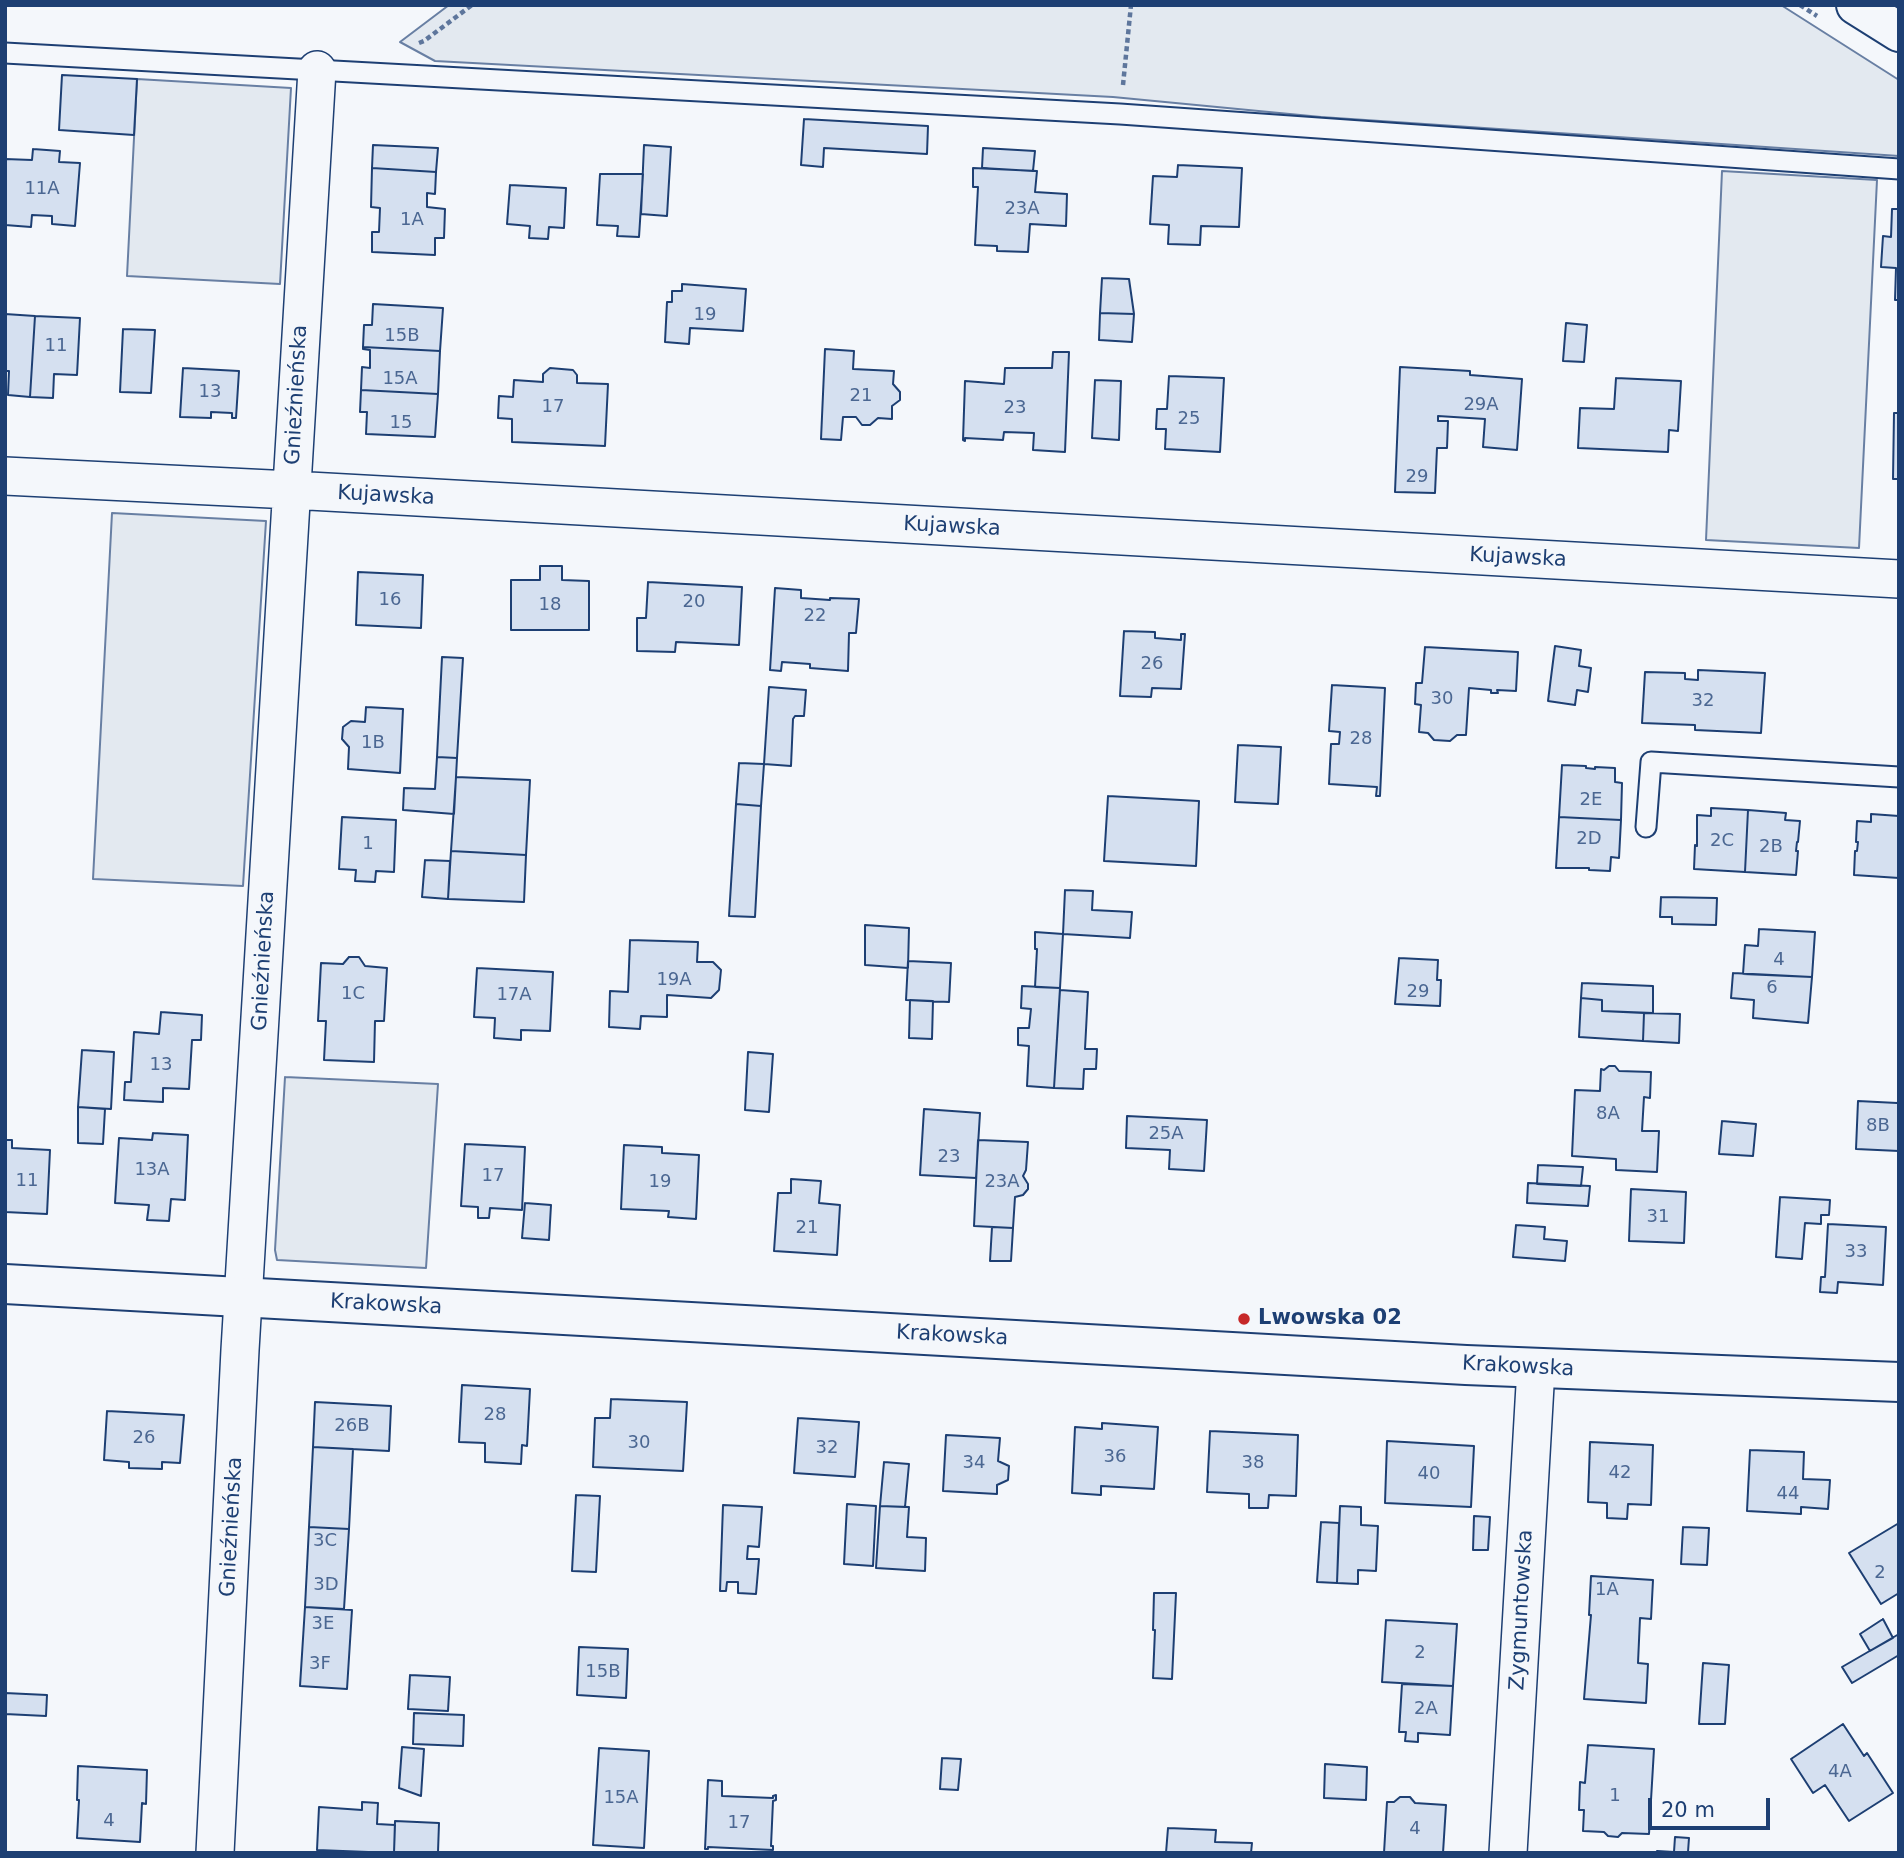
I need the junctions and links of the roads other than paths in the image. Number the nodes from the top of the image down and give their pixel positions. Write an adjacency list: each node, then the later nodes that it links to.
1 (1856, 5): 2 (street)
2 (1899, 32)
3 (5, 53): 4 (lane)
4 (317, 69): 5 (lane); 7 (street, Gnieźnieńska)
5 (1899, 169)
6 (5, 476): 7 (street, Kujawska)
7 (291, 490): 8 (street, Kujawska); 12 (street, Gnieźnieńska)
8 (1899, 579)
9 (1899, 777): 10 (lane)
10 (1646, 827)
11 (5, 1284): 12 (street, Krakowska)
12 (244, 1297): 13 (street, Krakowska); 15 (street, Gnieźnieńska)
13 (1536, 1368): 14 (street, Krakowska); 16 (street, Zygmuntowska)
14 (1899, 1382)
15 (215, 1853)
16 (1508, 1853)

